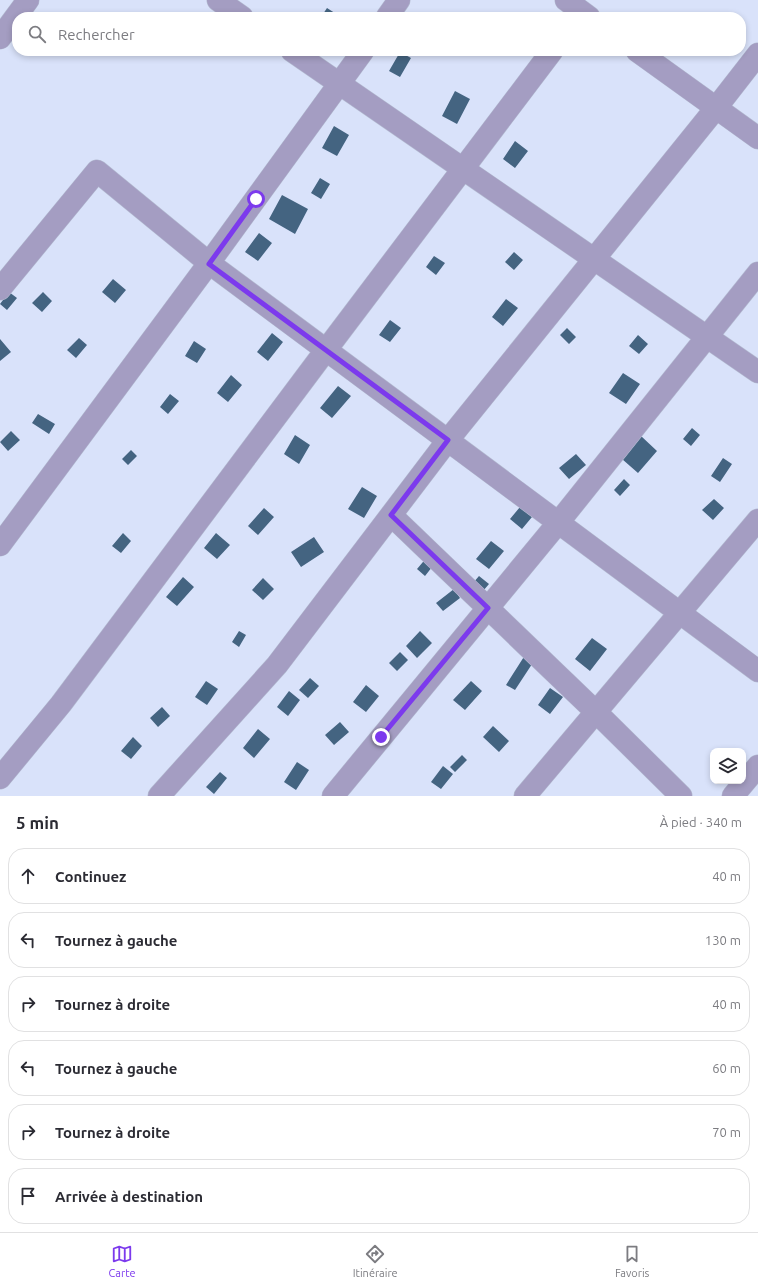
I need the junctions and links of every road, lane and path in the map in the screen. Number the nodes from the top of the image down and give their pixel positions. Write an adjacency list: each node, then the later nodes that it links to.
1 (28, 0): 4 (street)
2 (218, 0): 5 (street)
3 (399, 0): 6 (street)
4 (19, 12)
5 (235, 12)
6 (391, 12)
7 (12, 22): 8 (street)
8 (0, 38)
9 (758, 54): 15 (street)
10 (299, 56): 14 (street)
11 (359, 56): 14 (street)
12 (548, 56): 17 (street)
13 (644, 56): 15 (street)
14 (339, 84): 17 (street); 19 (street)
15 (716, 108): 16 (street); 18 (street)
16 (758, 138)
17 (462, 169): 18 (street); 23 (street)
18 (594, 259): 22 (street); 25 (street)
19 (209, 264): 21 (street); 23 (street); 29 (street)
20 (758, 273): 22 (street)
21 (0, 289)
22 (706, 337): 24 (street); 28 (street)
23 (326, 350): 25 (street); 35 (street)
24 (758, 372)
25 (448, 440): 26 (street); 28 (street)
26 (391, 515): 30 (street); 36 (street)
27 (758, 520): 31 (street)
28 (558, 523): 30 (street); 31 (street)
29 (0, 545)
30 (488, 608): 33 (street); 37 (street)
31 (680, 613): 32 (street); 33 (street)
32 (758, 671)
33 (596, 712): 38 (street); 39 (street)
34 (758, 766): 40 (street)
35 (0, 778)
36 (159, 796)
37 (333, 796)
38 (524, 796)
39 (681, 796)
40 (733, 796)

